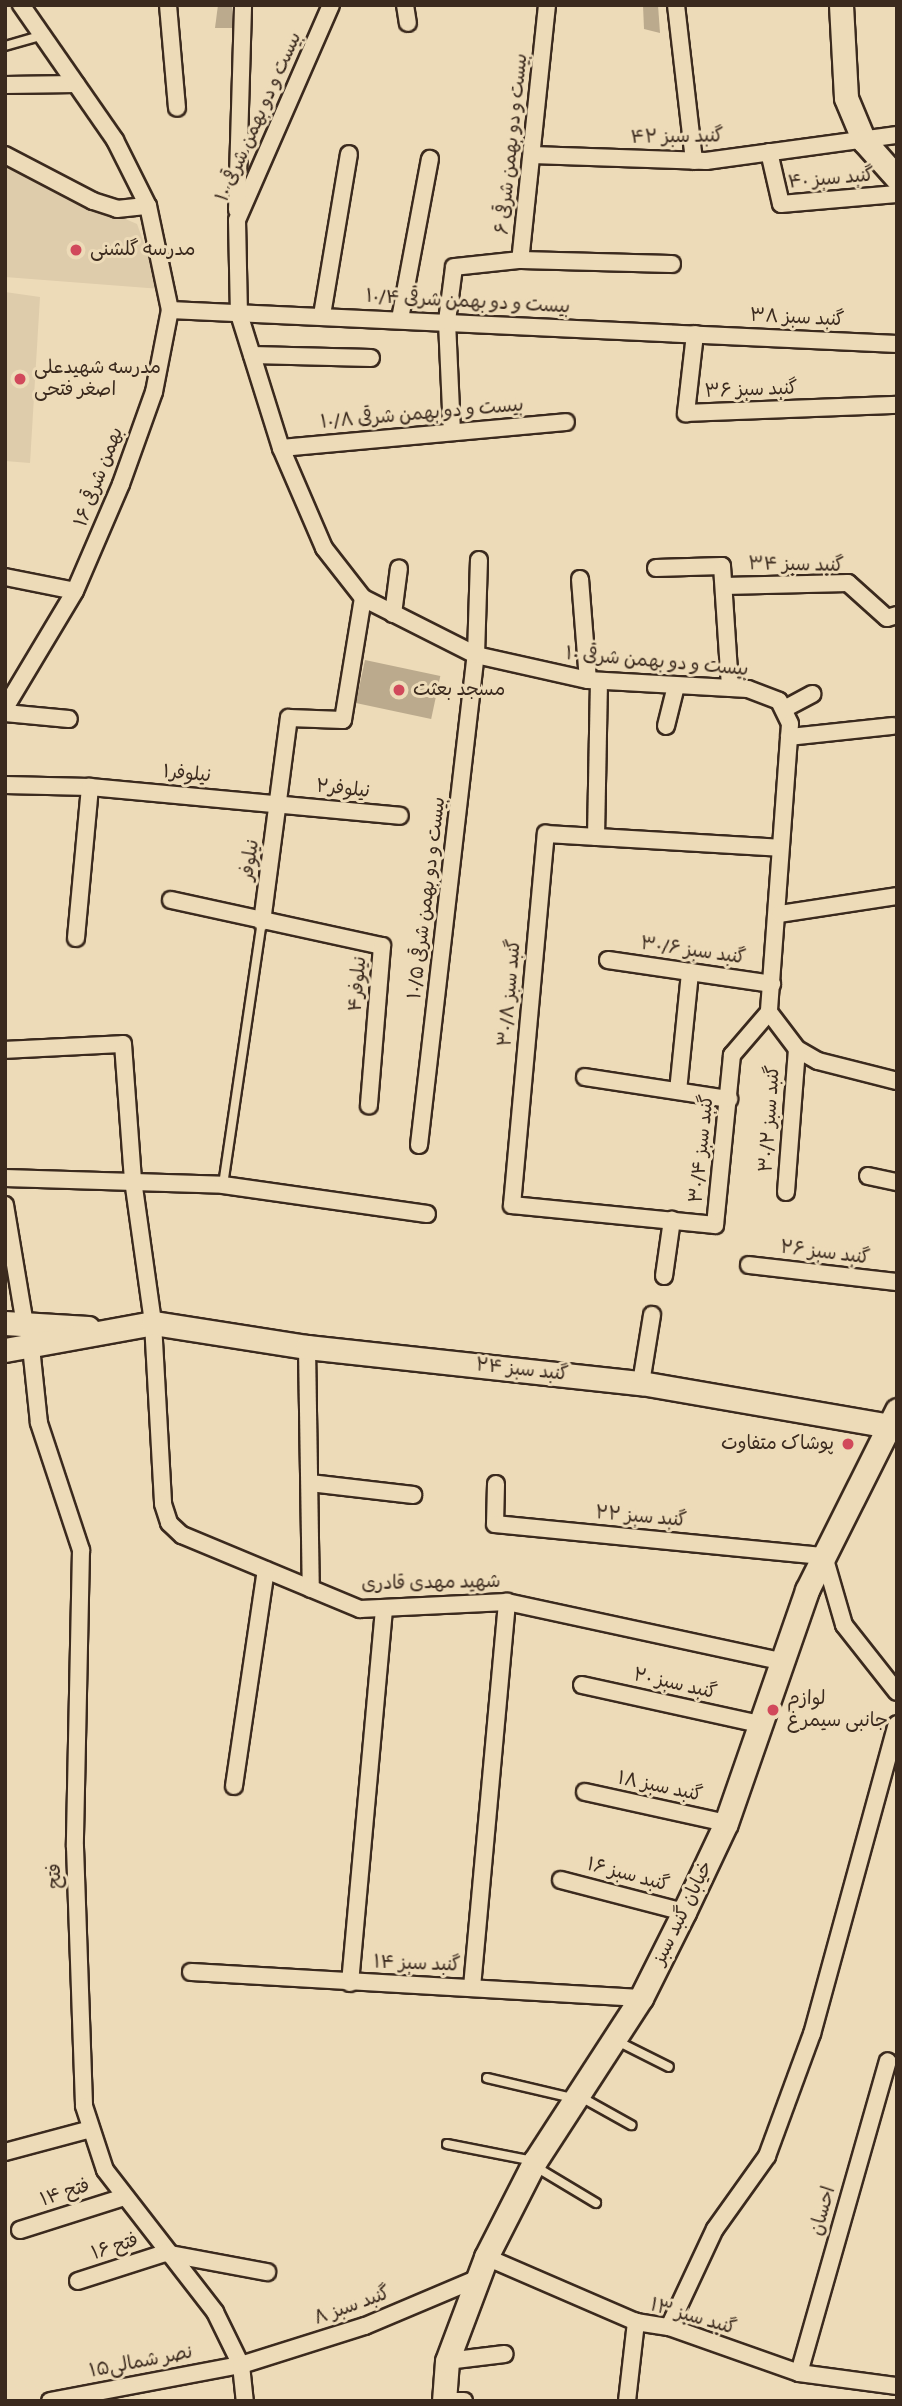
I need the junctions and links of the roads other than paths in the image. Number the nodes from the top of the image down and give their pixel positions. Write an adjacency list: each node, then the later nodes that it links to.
1 (21, 5): 10 (street)
2 (168, 5): 14 (street)
3 (243, 5): 26 (street)
4 (331, 5): 26 (street, بیست و دو بهمن شرقی ۱۰)
5 (405, 5): 9 (street)
6 (547, 5): 20 (street, بیست و دو بهمن شرقی ۶)
7 (676, 5): 22 (street)
8 (841, 5): 16 (main road)
9 (408, 23)
10 (39, 36): 11 (lane); 12 (street)
11 (5, 46)
12 (76, 84): 13 (street); 25 (street)
13 (5, 85)
14 (177, 108)
15 (897, 135): 16 (street, گنبد سبز ۴۲)
16 (864, 141): 17 (street, گنبد سبز ۴۲); 23 (main road)
17 (769, 152): 22 (street, گنبد سبز ۴۲); 24 (street, گنبد سبز ۴۰)
18 (5, 155): 25 (street)
19 (349, 155): 31 (street)
20 (533, 155): 22 (street, گنبد سبز ۴۲); 27 (street, بیست و دو بهمن شرقی ۶)
21 (429, 159): 32 (street)
22 (694, 161)
23 (897, 178)
24 (897, 194)
25 (148, 206): 29 (street)
26 (237, 220): 30 (street, بیست و دو بهمن شرقی ۱۰)
27 (520, 260): 28 (street, بیست و دو بهمن شرقی ۶); 33 (street)
28 (672, 264)
29 (170, 310): 30 (street); 48 (street, بهمن شرقی ۱۶)
30 (239, 314): 31 (street, بیست و دو بهمن شرقی ۱۰/۴); 36 (street, بیست و دو بهمن شرقی ۱۰)
31 (322, 315): 32 (street, بیست و دو بهمن شرقی ۱۰/۴)
32 (400, 319): 33 (street, بیست و دو بهمن شرقی ۱۰/۴)
33 (447, 321): 34 (street, بیست و دو بهمن شرقی ۱۰/۴); 40 (street)
34 (695, 334): 35 (street, گنبد سبز ۳۸); 38 (street, گنبد سبز ۳۶)
35 (897, 344)
36 (252, 355): 37 (street); 41 (street, بیست و دو بهمن شرقی ۱۰)
37 (371, 358)
38 (897, 405)
39 (566, 422): 40 (street, بیست و دو بهمن شرقی ۱۰/۸)
40 (452, 432): 41 (street, بیست و دو بهمن شرقی ۱۰/۸)
41 (281, 448): 49 (street, بیست و دو بهمن شرقی ۱۰)
42 (479, 560): 52 (street, بیست و دو بهمن شرقی ۱۰/۵)
43 (399, 568): 50 (street)
44 (656, 568): 47 (street)
45 (5, 577): 48 (street)
46 (580, 579): 53 (street)
47 (724, 586): 51 (street, گنبد سبز ۳۴); 55 (street)
48 (75, 591): 58 (street, بهمن شرقی ۱۶)
49 (363, 598): 50 (street, بیست و دو بهمن شرقی ۱۰); 65 (street, نیلوفر)
50 (393, 614): 52 (street, بیست و دو بهمن شرقی ۱۰)
51 (897, 615)
52 (476, 655): 53 (street, بیست و دو بهمن شرقی ۱۰); 85 (street, بیست و دو بهمن شرقی ۱۰/۵)
53 (594, 681): 54 (street, بیست و دو بهمن شرقی ۱۰); 67 (street)
54 (676, 686): 55 (street, بیست و دو بهمن شرقی ۱۰); 60 (street)
55 (730, 688): 57 (street, بیست و دو بهمن شرقی ۱۰)
56 (812, 694): 57 (street)
57 (786, 708): 62 (street)
58 (5, 710): 59 (street)
59 (69, 719)
60 (666, 726)
61 (892, 726): 62 (street)
62 (789, 737): 68 (street)
63 (5, 785): 64 (street, نیلوفر۱)
64 (90, 787): 65 (street, نیلوفر۱); 73 (street)
65 (280, 803): 66 (street, نیلوفر۲); 72 (street, نیلوفر)
66 (400, 816)
67 (596, 837): 68 (street); 93 (street, گنبد سبز ۳۰/۸)
68 (780, 848): 71 (street)
69 (897, 896): 71 (street)
70 (171, 900): 72 (street)
71 (780, 914): 76 (street)
72 (262, 922): 84 (street, نیلوفر۴); 90 (lane, نیلوفر)
73 (76, 937)
74 (608, 960): 75 (street, گنبد سبز ۳۰/۶)
75 (690, 972): 76 (street, گنبد سبز ۳۰/۶); 82 (street)
76 (772, 984): 77 (street)
77 (769, 1013): 78 (street); 83 (street, گنبد سبز ۳۰/۴)
78 (797, 1049): 81 (street); 91 (street, گنبد سبز ۳۰/۲)
79 (5, 1050): 88 (street)
80 (585, 1077): 82 (street)
81 (897, 1081)
82 (678, 1091): 83 (street)
83 (729, 1099): 95 (street, گنبد سبز ۳۰/۴)
84 (369, 1105)
85 (419, 1145)
86 (868, 1176): 89 (street)
87 (5, 1178): 88 (street)
88 (133, 1180): 90 (street); 101 (street)
89 (897, 1182)
90 (223, 1185): 94 (street)
91 (786, 1192)
92 (5, 1205): 100 (street)
93 (512, 1205): 95 (street, گنبد سبز ۳۰/۴)
94 (427, 1214)
95 (672, 1220): 97 (street)
96 (749, 1265): 98 (street, گنبد سبز ۲۶)
97 (664, 1276)
98 (897, 1282)
99 (652, 1315): 106 (street)
100 (15, 1323): 102 (main road)
101 (153, 1323): 102 (main road, گنبد سبز ۲۴); 104 (main road, گنبد سبز ۲۴); 112 (street, شهید مهدی قادری)
102 (101, 1331): 103 (main road)
103 (31, 1347): 105 (main road); 136 (street, فتح)
104 (307, 1347): 106 (main road, گنبد سبز ۲۴); 108 (street)
105 (5, 1350)
106 (641, 1383): 107 (main road, گنبد سبز ۲۴)
107 (894, 1416): 111 (main road, خیابان گنبد سبز)
108 (310, 1483): 110 (street); 113 (street)
109 (496, 1484): 111 (street, گنبد سبز ۲۲)
110 (413, 1495)
111 (824, 1556): 116 (main road, خیابان گنبد سبز); 118 (street)
112 (266, 1570): 113 (street, شهید مهدی قادری); 121 (street)
113 (312, 1589): 115 (street, شهید مهدی قادری)
114 (507, 1602): 115 (street, شهید مهدی قادری); 116 (street, شهید مهدی قادری); 128 (street)
115 (384, 1609): 127 (street)
116 (781, 1661): 119 (main road, خیابان گنبد سبز)
117 (582, 1685): 119 (street, گنبد سبز ۲۰)
118 (897, 1692)
119 (759, 1724): 123 (main road, خیابان گنبد سبز)
120 (897, 1724): 149 (street)
121 (234, 1786)
122 (585, 1793): 123 (street, گنبد سبز ۱۸)
123 (726, 1823): 125 (main road, خیابان گنبد سبز)
124 (561, 1880): 125 (street, گنبد سبز ۱۶)
125 (684, 1912): 129 (main road, خیابان گنبد سبز)
126 (191, 1972): 127 (street, گنبد سبز ۱۴)
127 (350, 1983): 128 (street, گنبد سبز ۱۴)
128 (472, 1987): 129 (street, گنبد سبز ۱۴)
129 (641, 1998): 130 (main road, خیابان گنبد سبز)
130 (615, 2040): 132 (lane); 134 (main road, خیابان گنبد سبز)
131 (888, 2061): 153 (street, احسان)
132 (669, 2067)
133 (486, 2078): 134 (lane)
134 (578, 2098): 135 (lane); 139 (main road, خیابان گنبد سبز)
135 (631, 2125)
136 (91, 2129): 138 (street); 140 (street, فتح)
137 (447, 2144): 139 (lane)
138 (5, 2152)
139 (534, 2163): 141 (lane); 144 (main road, خیابان گنبد سبز)
140 (124, 2197): 142 (street, فتح ۱۴); 143 (street, فتح)
141 (596, 2203)
142 (20, 2230)
143 (164, 2253): 145 (street); 147 (street, فتح ۱۶); 152 (street, فتح)
144 (486, 2257): 146 (main road, خیابان گنبد سبز); 148 (street, گنبد سبز ۱۳)
145 (267, 2272)
146 (476, 2279): 151 (main road, خیابان گنبد سبز); 152 (street, گنبد سبز ۸)
147 (78, 2281)
148 (636, 2322): 149 (street, گنبد سبز ۱۳); 159 (street)
149 (669, 2328): 153 (street, گنبد سبز ۱۳)
150 (505, 2354): 151 (street)
151 (447, 2361): 157 (main road, خیابان گنبد سبز)
152 (241, 2365): 155 (street, نصر شمالی۱۵); 156 (street, فتح)
153 (799, 2373): 154 (street, گنبد سبز ۱۳)
154 (897, 2386)
155 (50, 2401)
156 (245, 2401)
157 (444, 2401): 158 (street)
158 (464, 2401)
159 (627, 2401)

